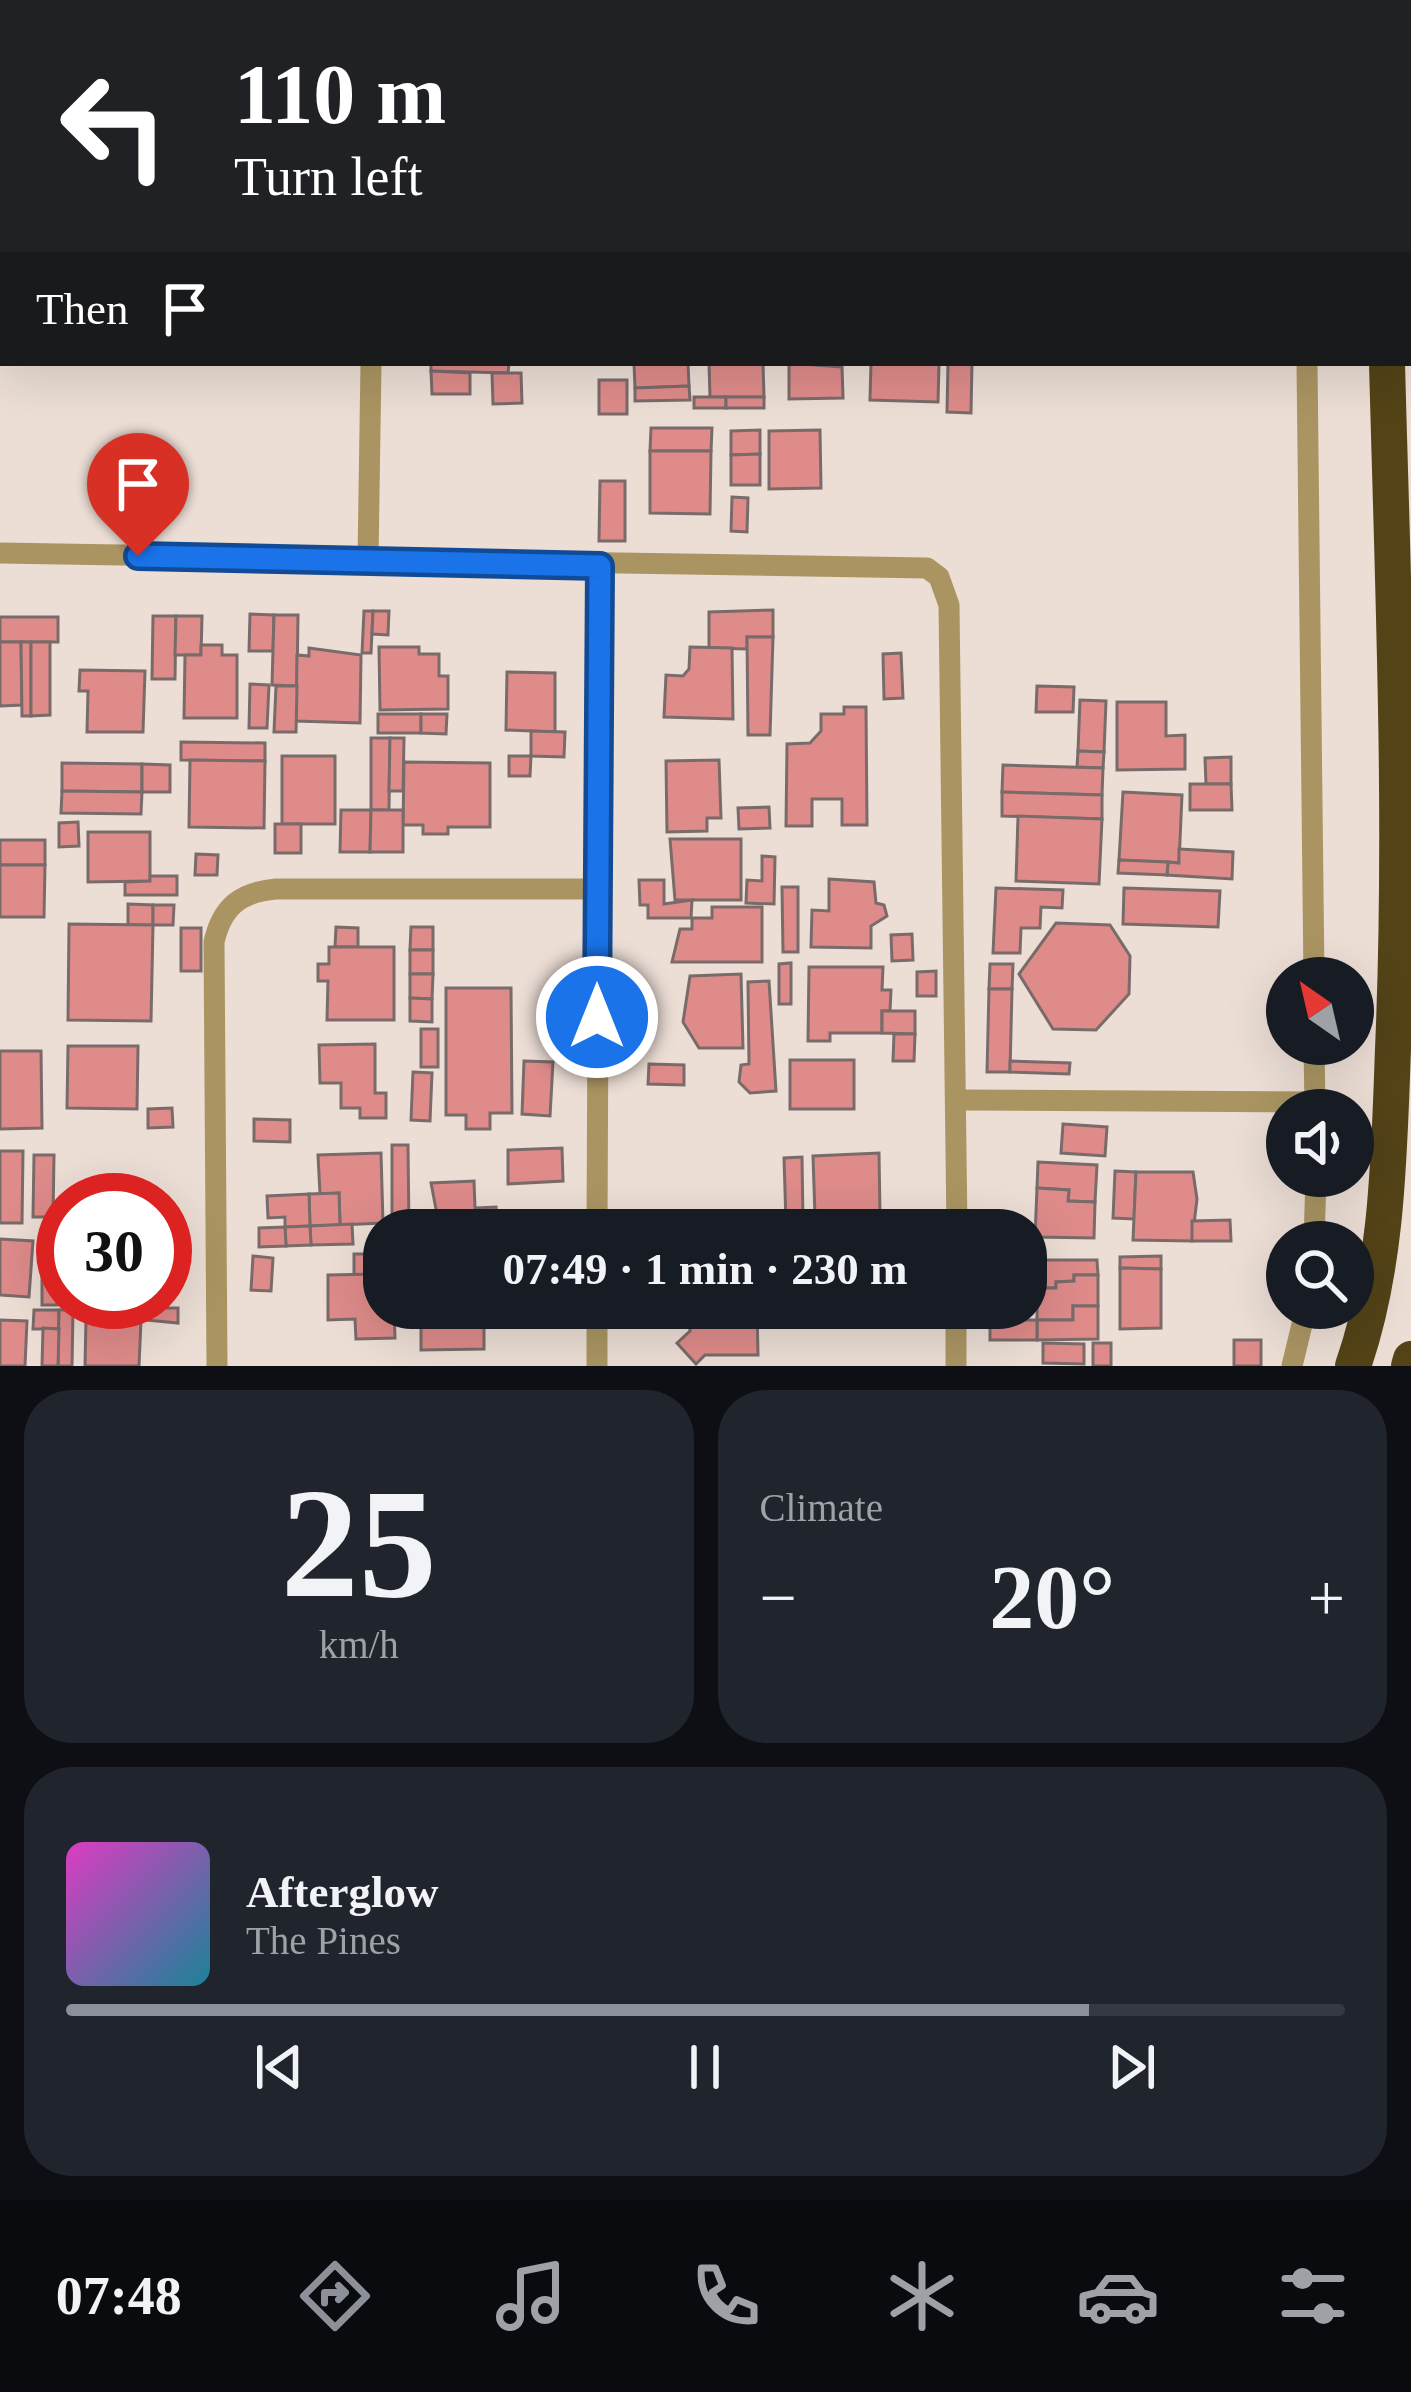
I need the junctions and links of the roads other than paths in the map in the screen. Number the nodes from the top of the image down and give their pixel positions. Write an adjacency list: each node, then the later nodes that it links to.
1 (371, 366): 5 (street)
2 (1307, 366): 8 (street)
3 (1387, 366): 20 (highway)
4 (0, 554): 5 (street)
5 (368, 560): 6 (street)
6 (600, 566): 7 (street); 9 (street)
7 (597, 889): 11 (street); 16 (street)
8 (1314, 957)
9 (958, 1100): 10 (street); 12 (street)
10 (1266, 1105)
11 (597, 1209)
12 (957, 1209)
13 (597, 1329): 17 (street)
14 (956, 1329): 18 (street)
15 (1301, 1329): 19 (street)
16 (217, 1366)
17 (597, 1366)
18 (956, 1366)
19 (1292, 1366)
20 (1353, 1366)

